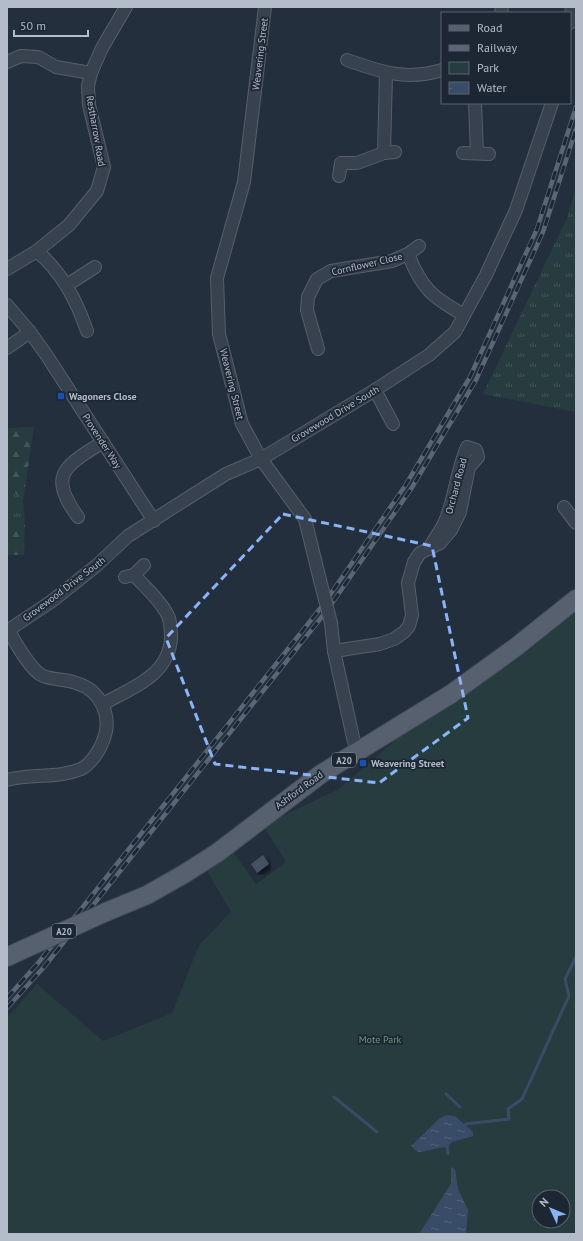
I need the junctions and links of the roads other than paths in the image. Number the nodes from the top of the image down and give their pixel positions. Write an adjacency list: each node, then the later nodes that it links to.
1 (126, 7): 6 (street, Restharrow Road)
2 (265, 7): 27 (street, Weavering Street)
3 (354, 59): 7 (street)
4 (7, 62): 6 (street)
5 (441, 70): 7 (street)
6 (91, 73): 13 (street, Restharrow Road)
7 (386, 74): 11 (street)
8 (476, 104): 10 (street)
9 (552, 104): 19 (street, Grovewood Drive South)
10 (463, 153)
11 (339, 176)
12 (419, 246): 14 (street, Cornflower Close)
13 (37, 251): 16 (street, Restharrow Road); 17 (street)
14 (408, 254): 19 (street, Cornflower Close); 22 (street, Cornflower Close)
15 (95, 267): 17 (street)
16 (7, 269)
17 (67, 285): 20 (street)
18 (7, 305): 21 (street, Provender Way)
19 (464, 315): 24 (street, Grovewood Drive South)
20 (87, 330)
21 (30, 332): 23 (street); 26 (street, Provender Way)
22 (320, 341)
23 (7, 348)
24 (376, 390): 25 (street); 27 (street, Grovewood Drive South)
25 (394, 424)
26 (103, 442): 29 (street); 30 (street, Provender Way)
27 (261, 459): 30 (street, Grovewood Drive South); 36 (street, Weavering Street, bridge)
28 (564, 507): 31 (street)
29 (78, 517)
30 (154, 521): 35 (street, Grovewood Drive South)
31 (576, 523)
32 (429, 549): 32 (street, Orchard Road); 36 (street)
33 (144, 565): 37 (street)
34 (576, 599): 40 (main road, Ashford Road / A20, bridge)
35 (8, 631): 37 (street)
36 (334, 651): 38 (street, Weavering Street)
37 (102, 704): 39 (street)
38 (354, 742)
39 (7, 780)
40 (14, 953)

